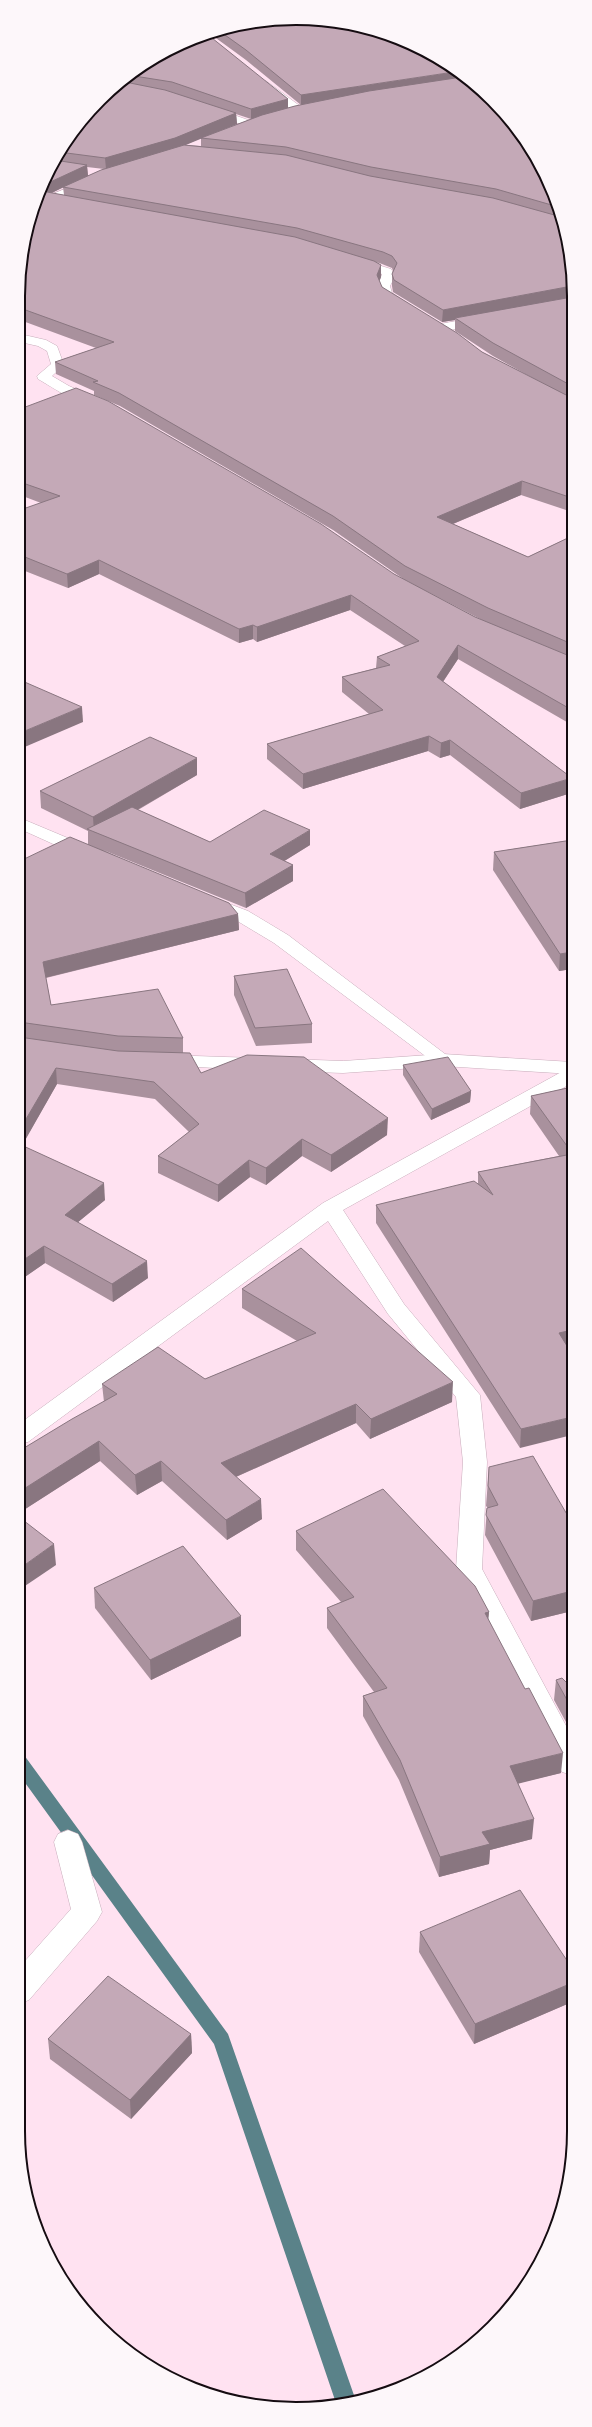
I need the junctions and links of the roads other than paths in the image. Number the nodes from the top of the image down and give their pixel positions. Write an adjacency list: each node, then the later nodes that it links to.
1 (256, 75): 4 (street)
2 (199, 105): 6 (street)
3 (314, 108): 4 (street)
4 (300, 111): 5 (street)
5 (286, 114)
6 (234, 131)
7 (95, 174): 8 (street)
8 (85, 208)
9 (342, 257): 10 (street)
10 (416, 314)
11 (493, 318): 13 (street)
12 (428, 321): 13 (street)
13 (440, 328): 14 (street)
14 (456, 338)
15 (25, 339): 16 (street)
16 (107, 408)
17 (25, 825): 18 (street)
18 (105, 860)
19 (198, 898): 20 (street)
20 (443, 1060): 21 (street); 22 (street)
21 (143, 1061)
22 (567, 1068)
23 (567, 1077): 24 (street)
24 (331, 1208): 25 (street); 26 (street)
25 (25, 1431)
26 (567, 1755)
27 (68, 1842): 28 (street)
28 (25, 1983)

